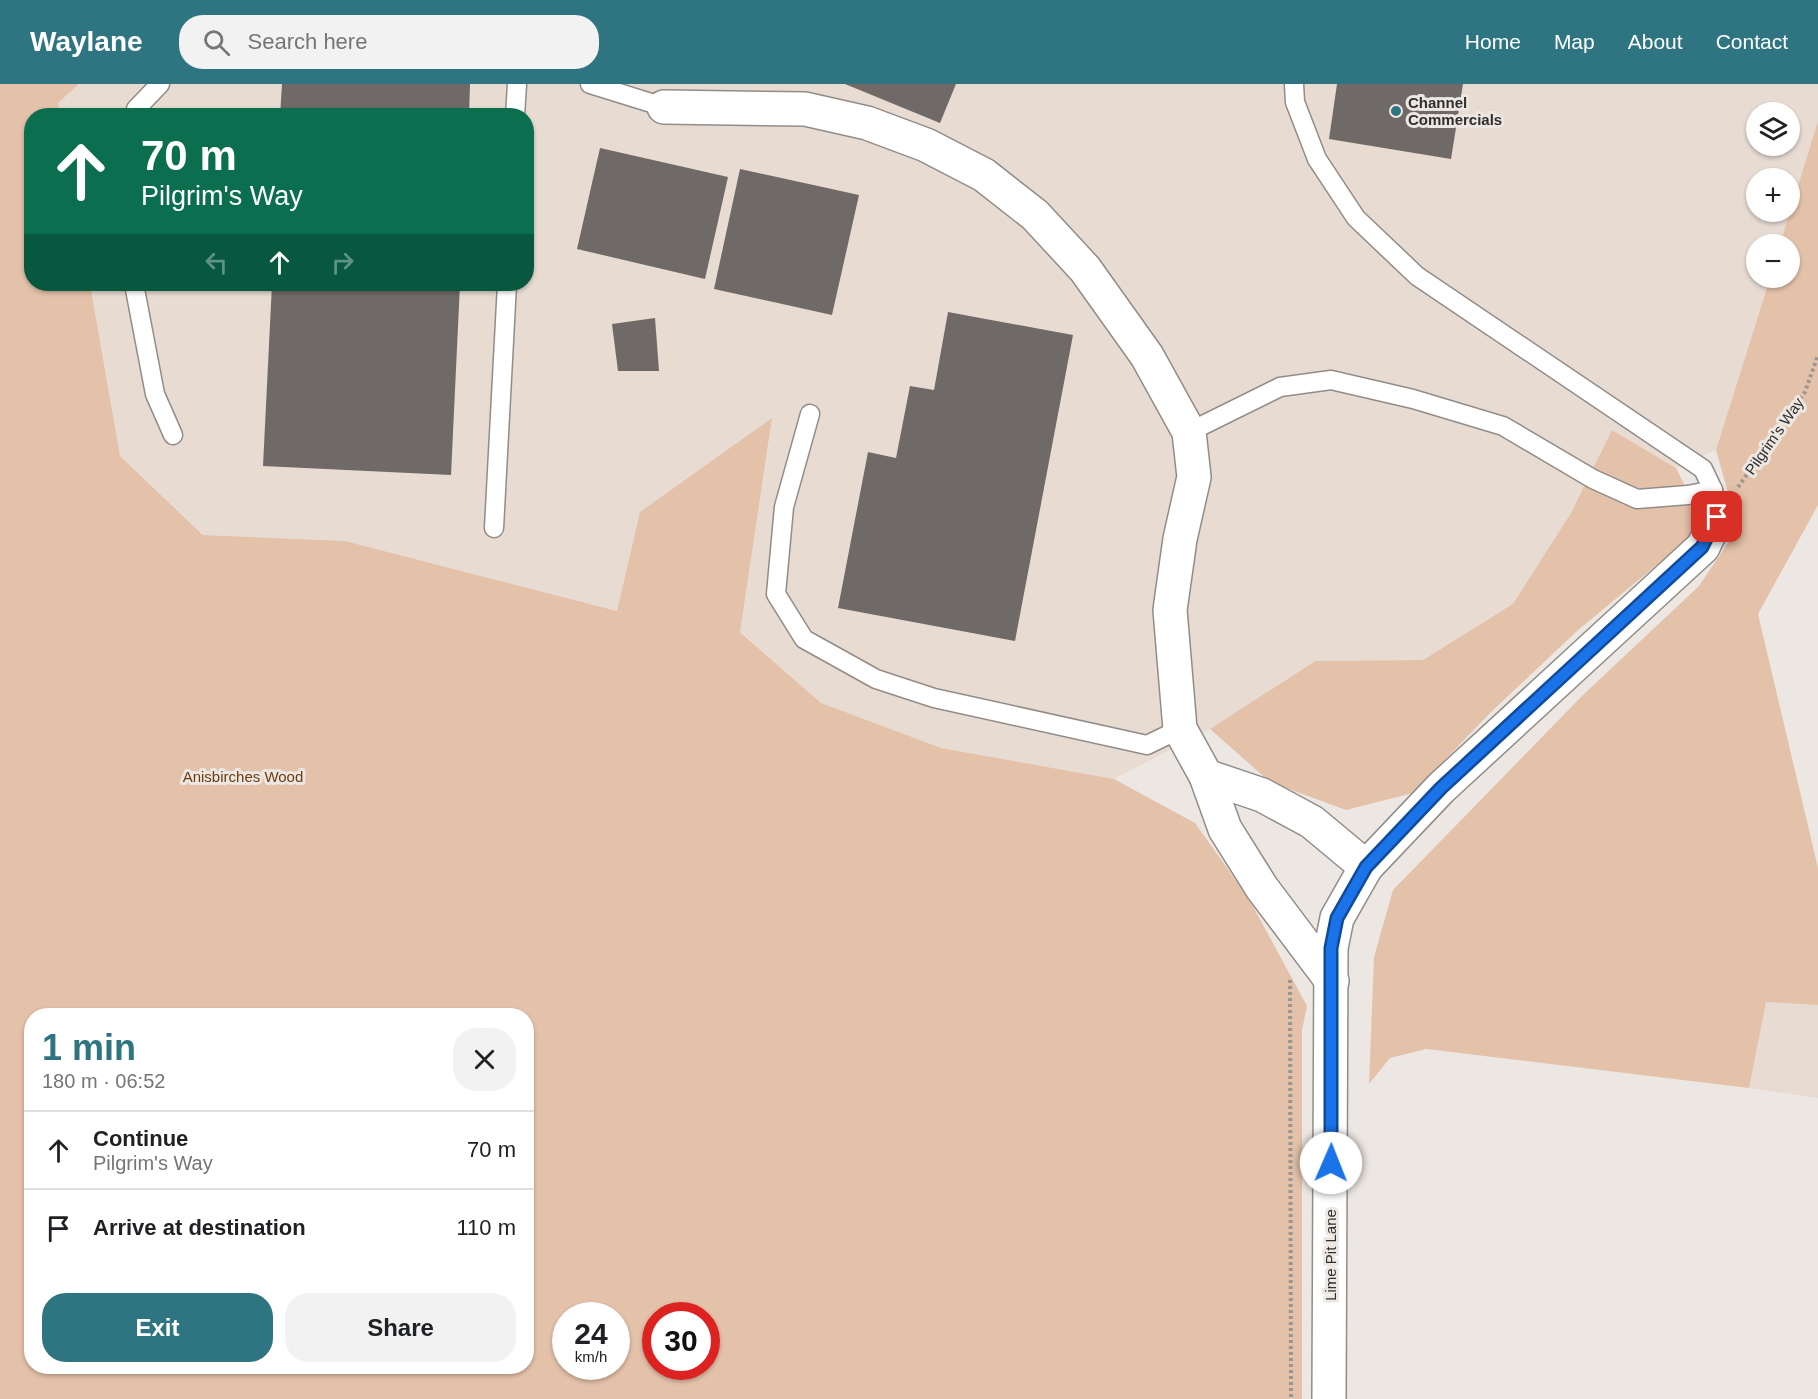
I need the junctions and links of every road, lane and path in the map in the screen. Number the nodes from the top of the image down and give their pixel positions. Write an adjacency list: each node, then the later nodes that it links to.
1 (160, 84): 6 (lane)
2 (517, 84): 7 (lane)
3 (590, 84): 5 (lane)
4 (1294, 84): 14 (lane)
5 (664, 107): 12 (street)
6 (137, 108)
7 (516, 108)
8 (135, 291): 13 (lane)
9 (507, 291): 15 (lane)
10 (1818, 355): 14 (path, Pilgrim's Way)
11 (810, 414): 16 (lane)
12 (1189, 432): 14 (lane); 16 (street)
13 (173, 435)
14 (1715, 503): 18 (street)
15 (494, 528)
16 (1180, 729): 17 (street)
17 (1206, 776): 18 (street); 19 (street)
18 (1366, 867): 19 (street, Lime Pit Lane)
19 (1332, 981): 20 (path); 21 (street, Lime Pit Lane)
20 (1291, 1399)
21 (1329, 1399)

